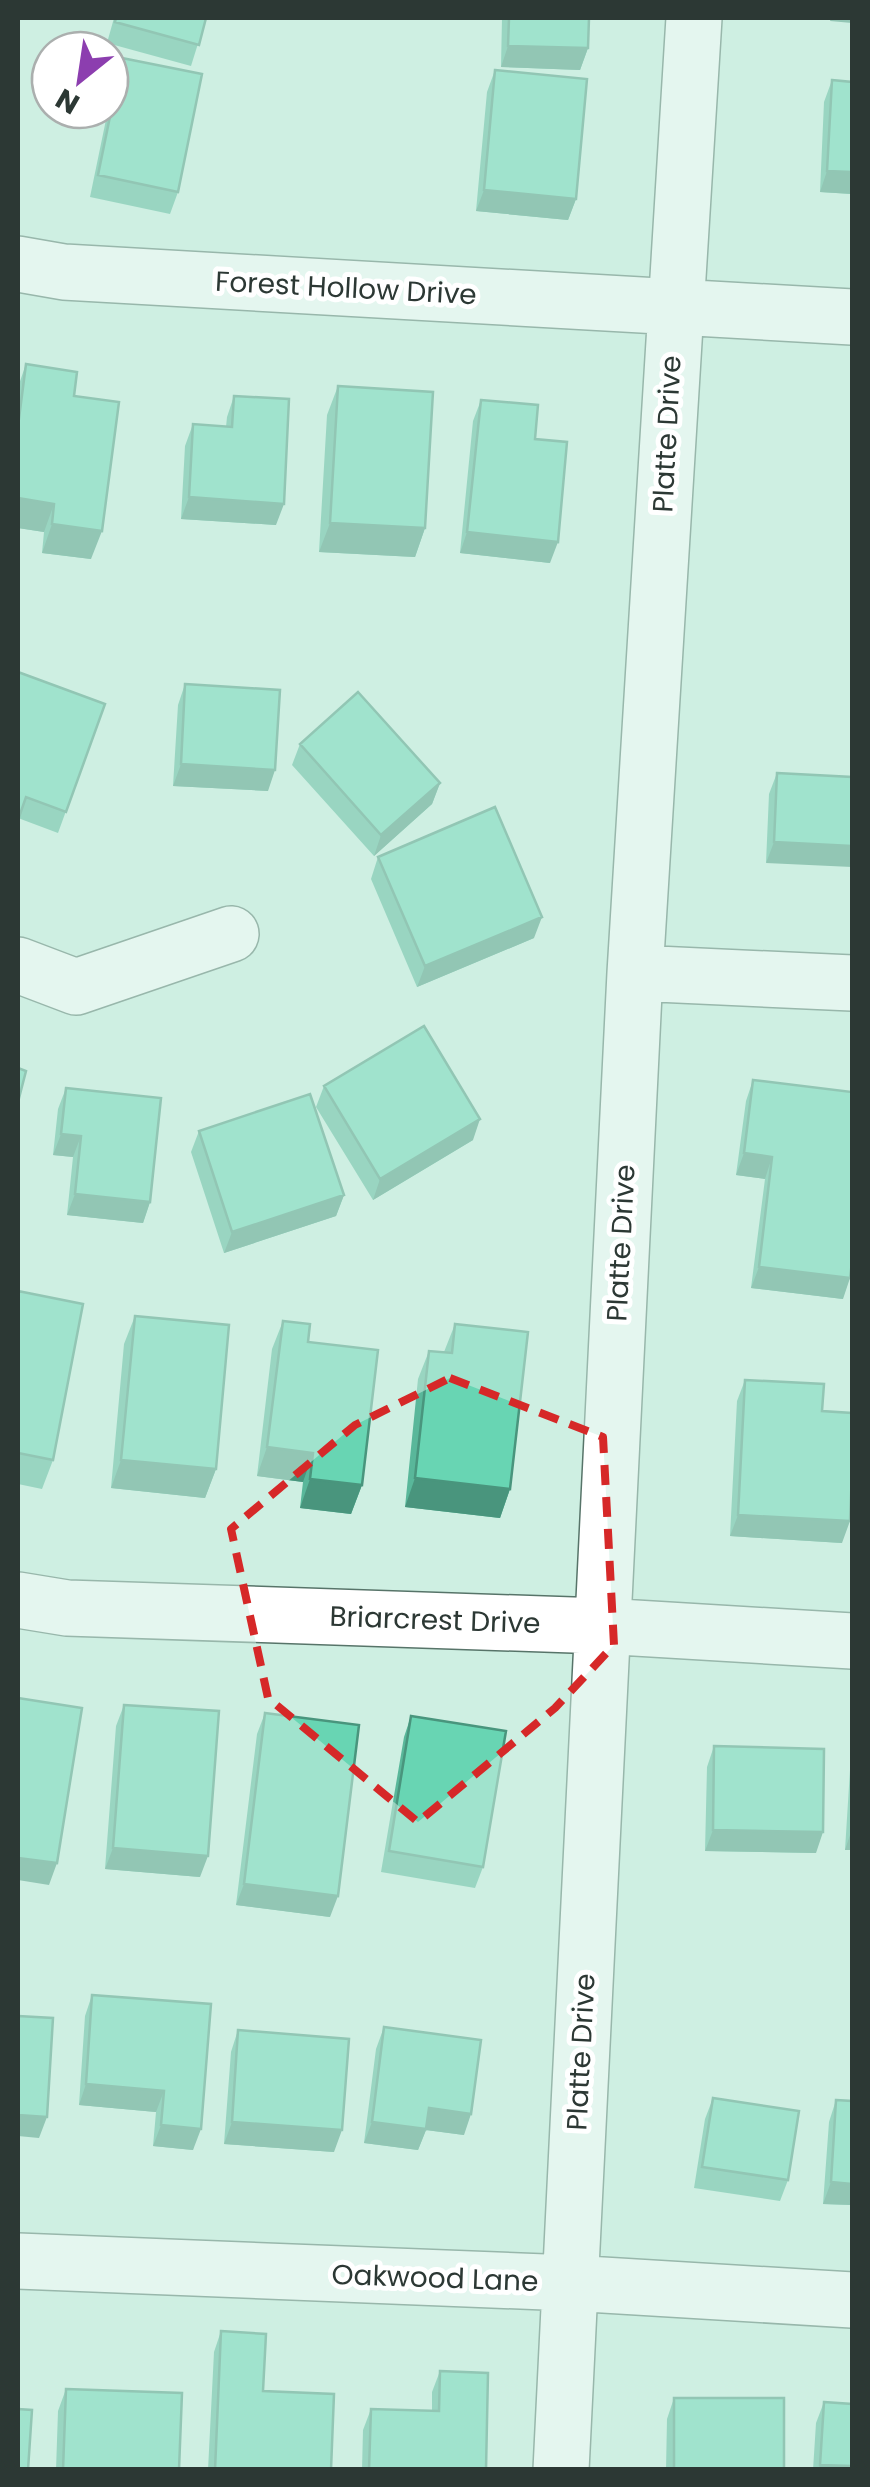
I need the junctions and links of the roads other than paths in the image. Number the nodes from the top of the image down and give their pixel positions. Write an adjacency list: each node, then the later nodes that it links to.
1 (694, 18): 3 (street, Platte Drive)
2 (18, 264): 3 (street, Forest Hollow Drive)
3 (675, 307): 4 (street, Forest Hollow Drive); 7 (street, Platte Drive)
4 (852, 317)
5 (231, 934): 6 (street)
6 (18, 965)
7 (635, 973): 8 (street); 10 (street, Platte Drive)
8 (852, 983)
9 (18, 1600): 10 (street, Briarcrest Drive)
10 (602, 1626): 11 (street, Briarcrest Drive); 13 (street, Platte Drive)
11 (852, 1642)
12 (18, 2261): 13 (street, Oakwood Lane)
13 (570, 2283): 14 (street, Oakwood Lane); 15 (street, Platte Drive)
14 (852, 2300)
15 (561, 2470)

